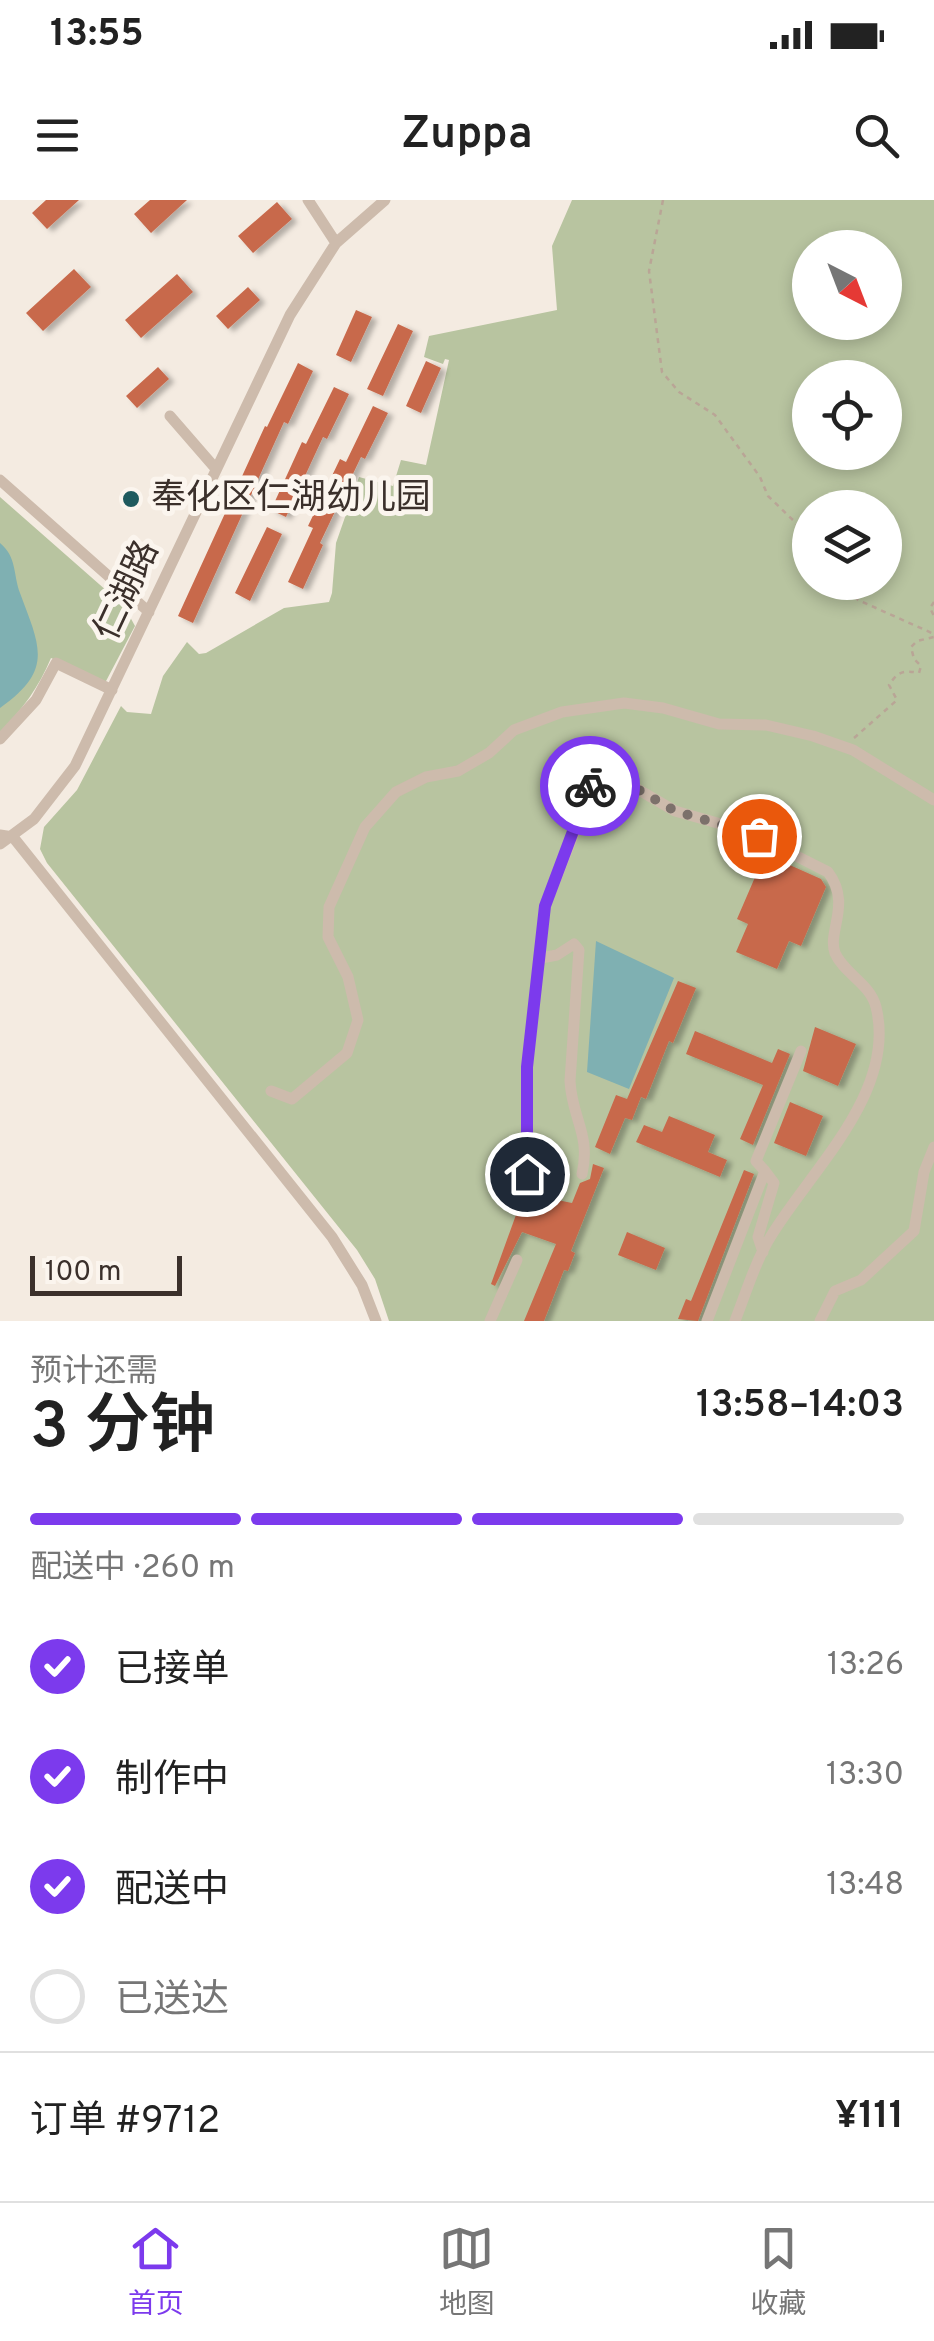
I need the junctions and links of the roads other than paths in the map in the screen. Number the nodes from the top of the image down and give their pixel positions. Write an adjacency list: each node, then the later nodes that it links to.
1 (308, 200): 3 (street)
2 (385, 200): 3 (street, 仁湖路)
3 (336, 243): 5 (street, 仁湖路)
4 (170, 416): 5 (street)
5 (216, 469): 7 (street, 仁湖路)
6 (0, 480): 7 (street)
7 (148, 612): 8 (street, 仁湖路)
8 (112, 690): 9 (street); 11 (street, 仁湖路)
9 (0, 739)
10 (934, 800): 15 (street)
11 (7, 836): 12 (street, 仁湖路); 22 (street)
12 (0, 844)
13 (540, 958): 18 (street); 19 (street); 20 (street)
14 (801, 1050): 17 (street)
15 (270, 1091)
16 (934, 1147): 26 (street)
17 (765, 1171): 20 (street); 24 (street)
18 (527, 1174)
19 (582, 1174)
20 (762, 1252): 25 (street)
21 (517, 1260): 23 (street)
22 (376, 1321)
23 (490, 1321)
24 (707, 1321)
25 (734, 1321)
26 (820, 1321)

